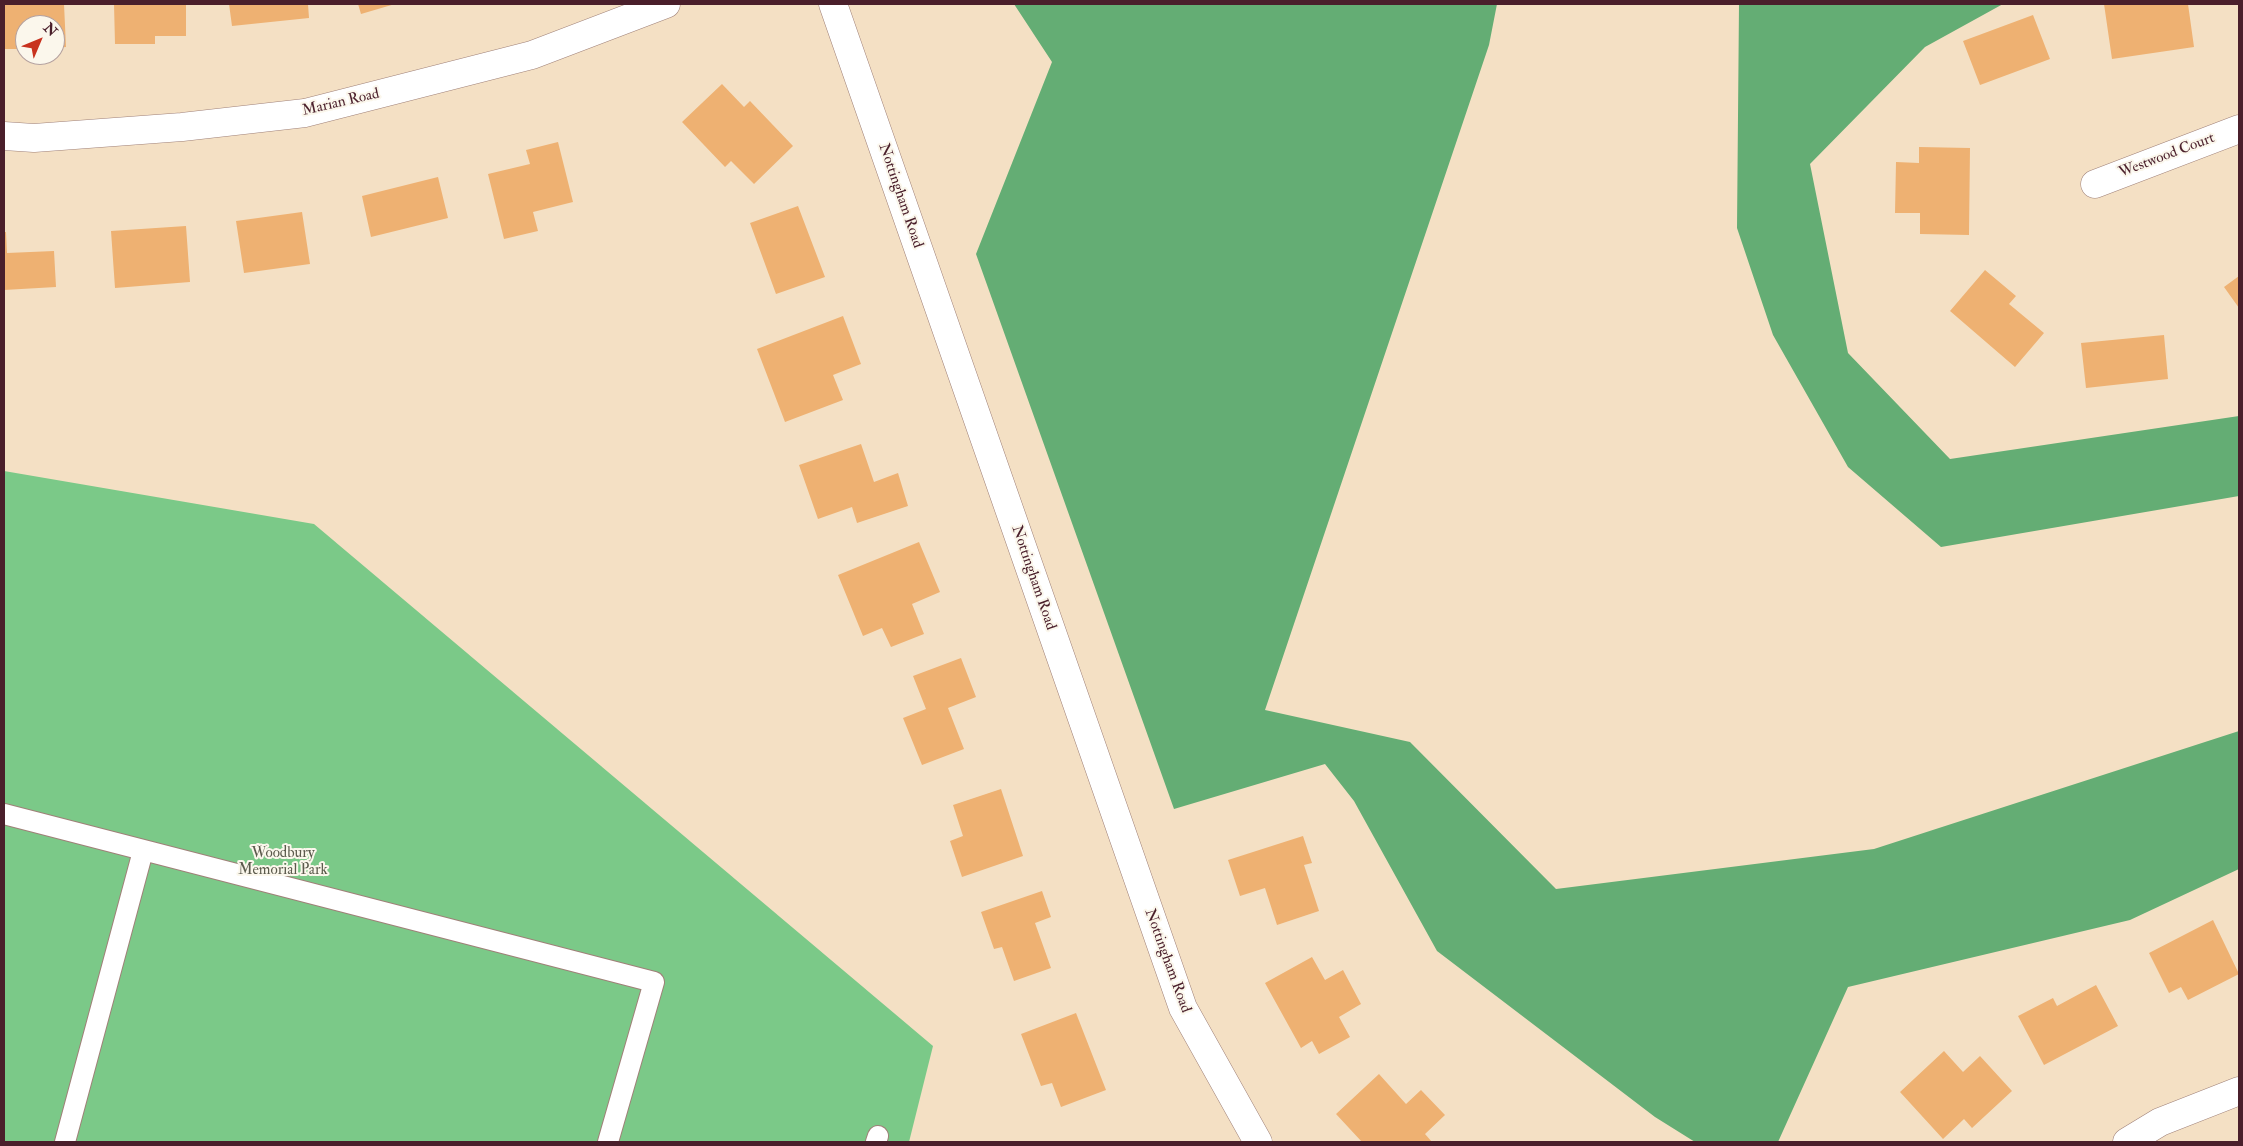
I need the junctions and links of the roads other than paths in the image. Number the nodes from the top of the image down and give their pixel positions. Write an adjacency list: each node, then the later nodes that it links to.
1 (666, 4): 4 (street, Marian Road)
2 (833, 4): 11 (street, Nottingham Road)
3 (2239, 129): 5 (street, Westwood Court)
4 (4, 136)
5 (2095, 184)
6 (4, 814): 7 (lane)
7 (143, 851): 9 (lane); 10 (lane)
8 (2239, 1091): 12 (street)
9 (65, 1142)
10 (608, 1142)
11 (1258, 1142)
12 (2127, 1142)

